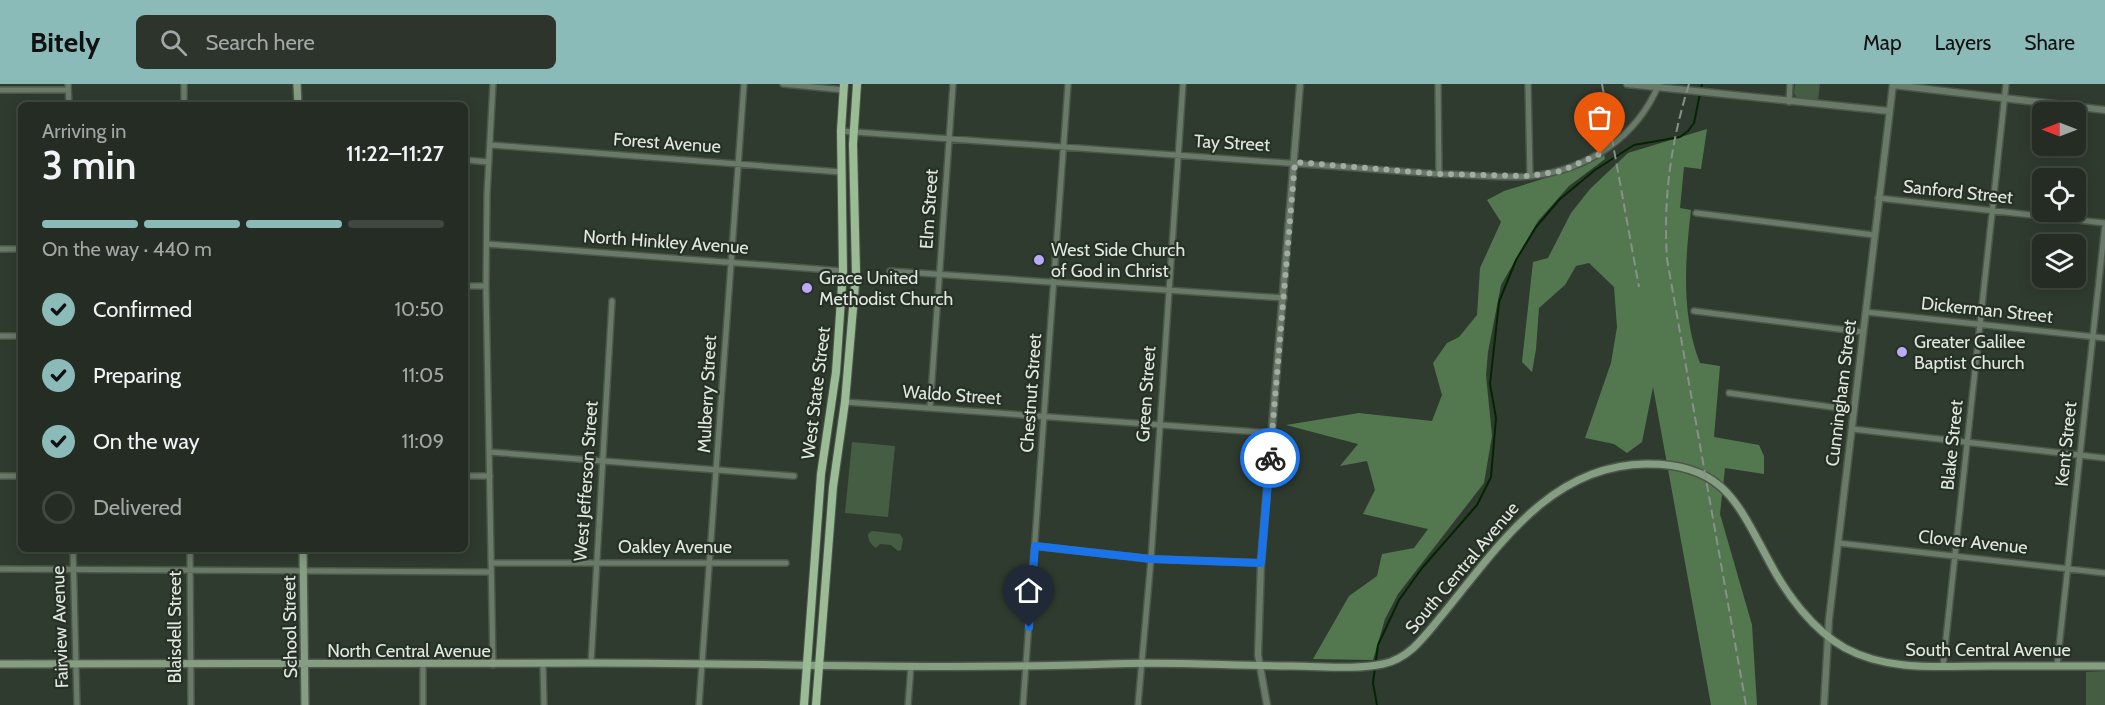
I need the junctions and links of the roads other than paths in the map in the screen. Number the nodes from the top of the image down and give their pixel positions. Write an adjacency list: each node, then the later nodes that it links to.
1 (184, 84): 23 (street)
2 (297, 84): 24 (main road)
3 (493, 84): 31 (street)
4 (744, 84): 37 (street, Mulberry Street)
5 (783, 84): 19 (street)
6 (857, 84): 29 (main road, West State Street)
7 (953, 84): 30 (street, Elm Street)
8 (1068, 84): 32 (street, Chestnut Street)
9 (1183, 84): 33 (street, Green Street)
10 (1300, 84): 36 (street)
11 (1438, 84): 39 (street)
12 (1528, 84): 40 (street)
13 (1627, 84): 17 (street)
14 (1790, 84): 25 (street)
15 (1893, 84): 21 (street); 27 (street, Cunningham Street)
16 (2006, 84): 21 (street, Blake Street)
17 (1658, 85): 25 (street); 40 (street, Tay Street)
18 (68, 87): 20 (street); 22 (street)
19 (844, 87): 28 (main road, West State Street)
20 (0, 90)
21 (2004, 98): 26 (street); 42 (street, Blake Street)
22 (69, 102)
23 (184, 102)
24 (298, 102)
25 (1789, 102): 27 (street)
26 (2105, 110)
27 (1889, 111): 41 (street, Cunningham Street)
28 (841, 131): 29 (street, Tay Street); 38 (main road, West State Street)
29 (854, 132): 30 (street, Tay Street); 68 (main road, West State Street)
30 (949, 139): 32 (street, Tay Street); 52 (street, Elm Street)
31 (492, 145): 35 (street); 37 (street, Forest Avenue)
32 (1065, 148): 33 (street, Tay Street); 53 (street, Chestnut Street)
33 (1179, 155): 36 (street, Tay Street); 56 (street, Green Street)
34 (468, 160): 35 (street)
35 (489, 162): 46 (street)
36 (1295, 162): 39 (street, Tay Street); 57 (street)
37 (739, 163): 38 (street, Forest Avenue); 49 (street, Mulberry Street)
38 (841, 172): 50 (main road, West State Street)
39 (1439, 174): 40 (street, Tay Street)
40 (1530, 176)
41 (1878, 198): 42 (street, Sanford Street); 45 (street, Cunningham Street)
42 (1992, 212): 44 (street, Sanford Street); 61 (street, Blake Street)
43 (1696, 213): 45 (street)
44 (2105, 224): 65 (street, Kent Street)
45 (1874, 235): 60 (street, Cunningham Street)
46 (487, 244): 49 (street, North Hinkley Avenue); 55 (street)
47 (0, 249): 48 (street)
48 (18, 249)
49 (730, 262): 50 (street, North Hinkley Avenue); 80 (street, Mulberry Street)
50 (843, 271): 116 (main road, West State Street)
51 (890, 272): 52 (street)
52 (939, 275): 53 (street); 69 (street, Elm Street)
53 (1053, 282): 56 (street); 71 (street, Chestnut Street)
54 (468, 286): 55 (street)
55 (486, 286): 76 (street)
56 (1168, 290): 57 (street); 72 (street, Green Street)
57 (1284, 298): 74 (street)
58 (612, 301): 79 (street, West Jefferson Street)
59 (1694, 311): 62 (street)
60 (1866, 312): 61 (street, Dickerman Street); 62 (street, Cunningham Street)
61 (1980, 325): 65 (street, Dickerman Street); 75 (street, Blake Street)
62 (1863, 332): 70 (street, Cunningham Street)
63 (0, 336): 64 (street)
64 (18, 336)
65 (2093, 336): 66 (street, Dickerman Street); 77 (street, Kent Street)
66 (2105, 338)
67 (1729, 393): 70 (street)
68 (845, 402): 69 (street, Waldo Street); 117 (main road, West State Street)
69 (930, 408): 71 (street, Waldo Street)
70 (1854, 410): 73 (street, Cunningham Street)
71 (1044, 416): 72 (street, Waldo Street); 87 (street, Chestnut Street)
72 (1159, 425): 74 (street, Waldo Street); 92 (street, Green Street)
73 (1852, 429): 75 (street); 86 (street, Cunningham Street)
74 (1273, 433): 97 (street)
75 (1967, 441): 77 (street); 91 (street, Blake Street)
76 (490, 452): 79 (street); 84 (street)
77 (2079, 455): 78 (street); 98 (street, Kent Street)
78 (2105, 458)
79 (602, 461): 80 (street); 94 (street, West Jefferson Street)
80 (717, 470): 85 (street); 95 (street, Mulberry Street)
81 (0, 476): 82 (street)
82 (18, 476)
83 (468, 476): 84 (street)
84 (490, 476): 93 (street)
85 (794, 476)
86 (1838, 543): 91 (street, Clover Avenue); 105 (street, Cunningham Street)
87 (1035, 546): 92 (street); 123 (street, Chestnut Street)
88 (73, 552): 101 (street, Fairview Avenue)
89 (190, 552): 100 (street, Blaisdell Street)
90 (303, 552): 102 (main road, School Street)
91 (1955, 554): 98 (street, Clover Avenue); 120 (street, Blake Street)
92 (1151, 559): 97 (street); 106 (street, Green Street)
93 (491, 562): 94 (street, Oakley Avenue); 103 (street)
94 (595, 562): 95 (street, Oakley Avenue); 107 (street, West Jefferson Street)
95 (707, 563): 96 (street, Oakley Avenue); 114 (street, Mulberry Street)
96 (786, 563)
97 (1261, 563): 119 (street)
98 (2068, 568): 104 (street, Clover Avenue); 121 (street, Kent Street)
99 (0, 569): 101 (street)
100 (190, 569): 101 (street); 102 (street); 111 (street, Blaisdell Street)
101 (73, 570): 110 (street, Fairview Avenue)
102 (304, 570): 103 (street); 115 (main road, School Street)
103 (490, 572): 113 (street)
104 (2105, 573)
105 (1828, 635): 119 (main road, South Central Avenue); 120 (main road, South Central Avenue); 136 (street, Cunningham Street)
106 (1141, 662): 119 (main road, South Central Avenue); 123 (main road, South Central Avenue); 134 (street, Green Street)
107 (591, 663): 109 (main road, North Central Avenue); 114 (main road, North Central Avenue)
108 (0, 664): 110 (main road, North Central Avenue)
109 (543, 664): 113 (main road, North Central Avenue); 128 (street)
110 (76, 665): 111 (main road, North Central Avenue); 124 (street, Fairview Avenue)
111 (190, 665): 115 (main road, North Central Avenue); 125 (street, Blaisdell Street)
112 (423, 665): 113 (main road, North Central Avenue); 115 (main road, North Central Avenue); 127 (street)
113 (493, 665)
114 (701, 665): 116 (main road, North Central Avenue); 129 (street, Mulberry Street)
115 (305, 666): 126 (main road, School Street)
116 (806, 666): 117 (main road, North Central Avenue); 130 (main road, West State Street)
117 (818, 666): 118 (main road, South Central Avenue); 131 (main road, West State Street)
118 (911, 666): 123 (main road, South Central Avenue); 132 (street)
119 (1261, 666): 135 (street)
120 (1943, 666): 121 (main road, South Central Avenue)
121 (2057, 666): 122 (main road, South Central Avenue)
122 (2105, 666)
123 (1026, 667): 133 (street, Chestnut Street)
124 (77, 705)
125 (191, 705)
126 (305, 705)
127 (423, 705)
128 (544, 705)
129 (699, 705)
130 (804, 705)
131 (816, 705)
132 (908, 705)
133 (1023, 705)
134 (1138, 705)
135 (1268, 705)
136 (1824, 705)

